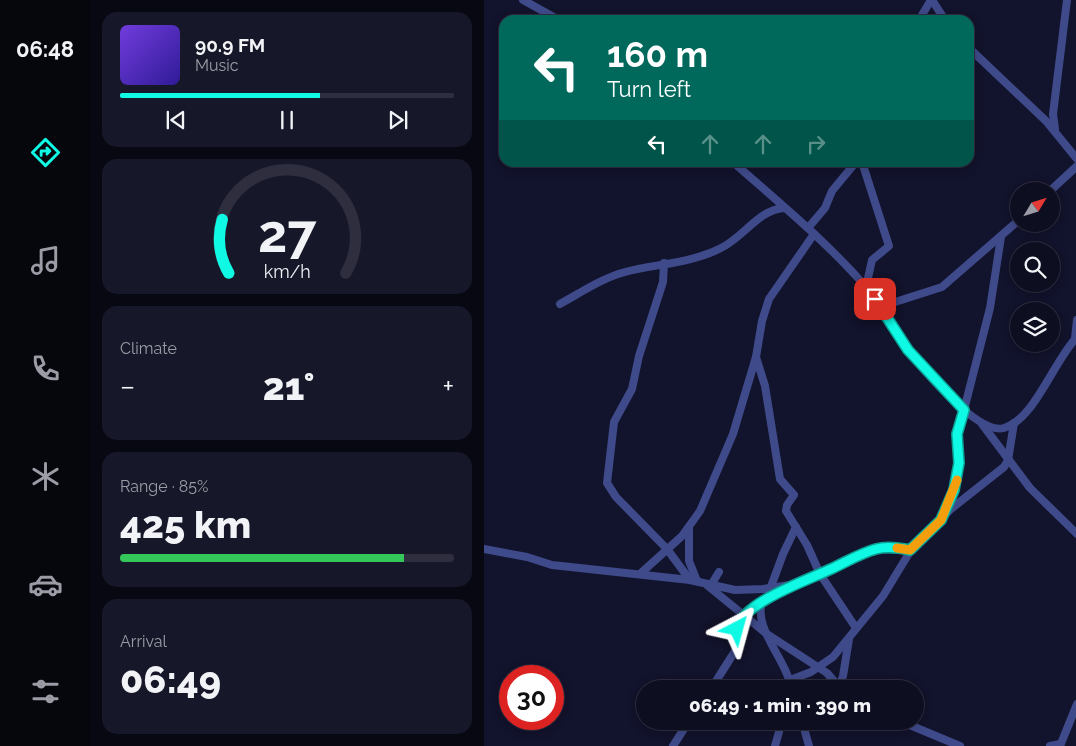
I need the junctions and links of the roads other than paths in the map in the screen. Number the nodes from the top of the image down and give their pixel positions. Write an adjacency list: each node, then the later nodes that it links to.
1 (523, 0): 4 (street)
2 (931, 0): 5 (street); 6 (street)
3 (1067, 0): 8 (street)
4 (550, 15)
5 (922, 15)
6 (942, 15)
7 (974, 53): 8 (street)
8 (1056, 134): 9 (street)
9 (1076, 158)
10 (1076, 166): 14 (street)
11 (739, 167): 15 (street)
12 (852, 167): 16 (street)
13 (864, 167): 21 (street)
14 (1059, 182)
15 (784, 208): 16 (street); 20 (street)
16 (808, 228): 18 (street)
17 (1010, 228): 19 (street)
18 (814, 234): 21 (street); 26 (street)
19 (1001, 237): 22 (street); 27 (street)
20 (664, 263): 23 (street); 36 (street)
21 (866, 287): 22 (street)
22 (875, 299): 27 (street)
23 (560, 304)
24 (1076, 320): 25 (street)
25 (1076, 338): 28 (street)
26 (756, 357): 32 (street); 33 (street)
27 (964, 410): 29 (street); 31 (street)
28 (1014, 423): 29 (street); 30 (street)
29 (982, 424): 30 (street)
30 (1008, 460): 31 (street); 34 (street)
31 (941, 520): 37 (street)
32 (689, 528): 36 (street); 41 (street)
33 (796, 528): 40 (street); 44 (street)
34 (1076, 534)
35 (484, 549): 39 (street)
36 (667, 549): 39 (street); 41 (street)
37 (910, 550): 40 (street); 49 (street)
38 (719, 572): 42 (street)
39 (641, 573): 41 (street)
40 (820, 574): 43 (street); 49 (street)
41 (693, 580): 42 (street)
42 (709, 585): 44 (street); 46 (street)
43 (790, 585): 44 (street); 45 (street)
44 (772, 588): 45 (street)
45 (762, 602): 47 (street); 50 (street)
46 (733, 606): 47 (street); 48 (street)
47 (745, 616): 48 (street); 50 (street)
48 (738, 623): 53 (street)
49 (854, 625): 51 (street)
50 (767, 634): 52 (street); 54 (street)
51 (849, 638): 52 (street); 57 (street)
52 (818, 668): 55 (street); 56 (street)
53 (717, 680)
54 (788, 680)
55 (798, 680)
56 (833, 680)
57 (842, 680)
58 (1076, 704): 63 (street)
59 (683, 730): 64 (street)
60 (779, 730): 65 (street)
61 (805, 730): 66 (street)
62 (922, 730): 67 (street)
63 (1060, 745): 68 (street)
64 (673, 746)
65 (774, 746)
66 (810, 746)
67 (960, 746)
68 (1050, 746)

